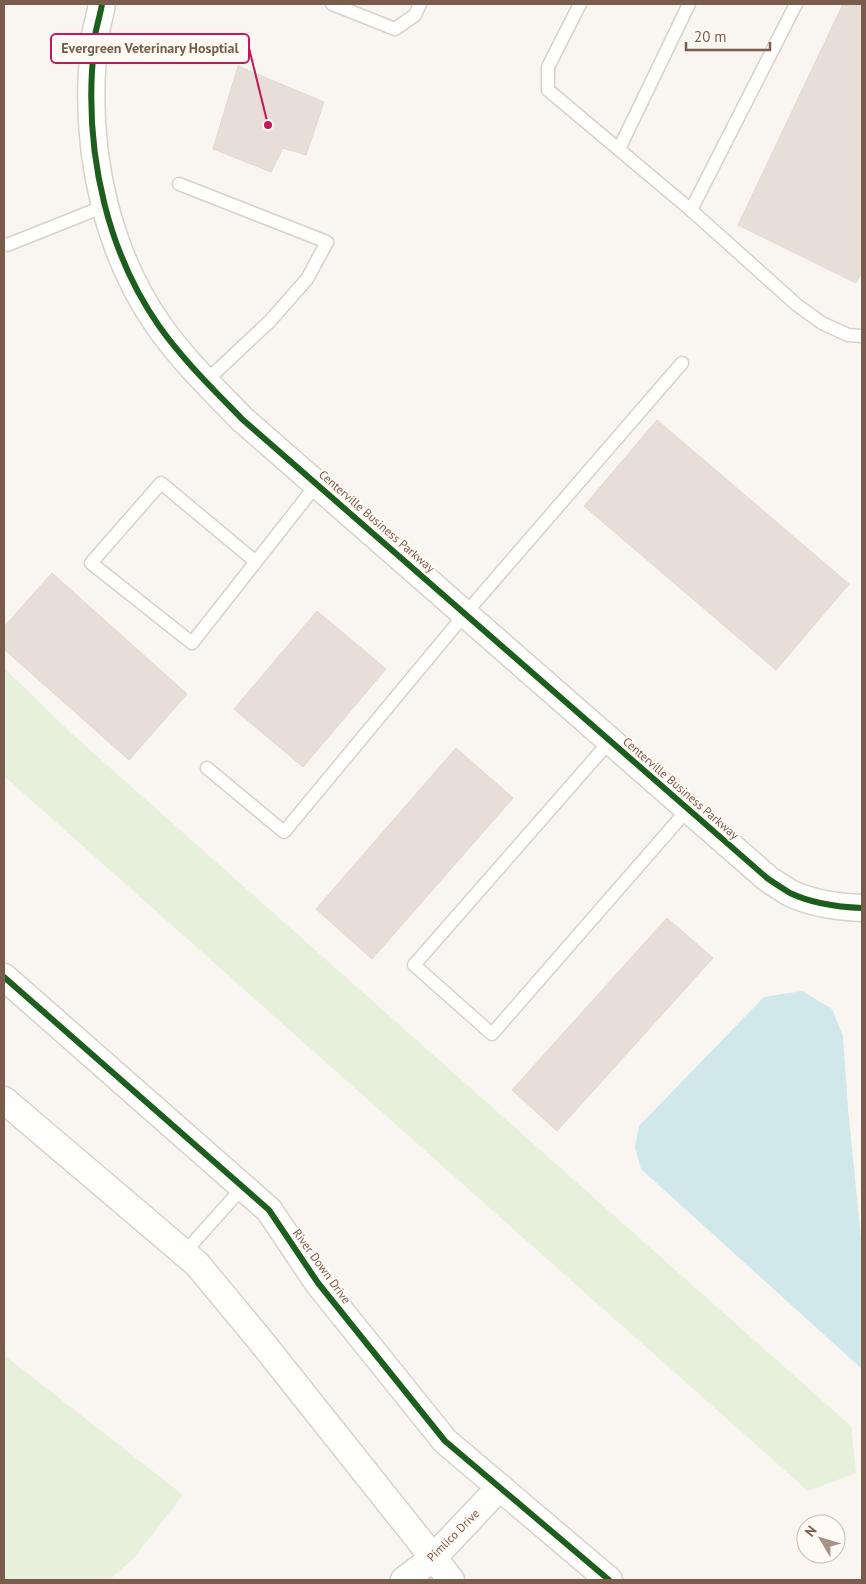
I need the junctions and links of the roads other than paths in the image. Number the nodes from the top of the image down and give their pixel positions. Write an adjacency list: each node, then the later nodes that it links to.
1 (102, 4): 9 (street, Centerville Business Parkway)
2 (332, 4): 3 (lane)
3 (420, 4)
4 (580, 4): 7 (lane)
5 (689, 4): 7 (lane)
6 (796, 4): 10 (lane)
7 (619, 149): 10 (lane)
8 (178, 184): 14 (lane)
9 (105, 206): 11 (lane); 14 (street, Centerville Business Parkway)
10 (691, 210): 12 (lane)
11 (5, 248)
12 (862, 336)
13 (682, 363): 17 (lane)
14 (205, 382): 15 (street, Centerville Business Parkway)
15 (317, 484): 16 (lane); 17 (street, Centerville Business Parkway)
16 (256, 562): 16 (lane)
17 (465, 614): 18 (street, Centerville Business Parkway); 19 (lane)
18 (610, 741): 20 (street, Centerville Business Parkway); 20 (lane)
19 (207, 768)
20 (688, 809): 21 (street, Centerville Business Parkway)
21 (862, 908)
22 (4, 977): 24 (street, River Down Drive)
23 (4, 1100): 25 (street)
24 (243, 1187): 25 (lane); 26 (street, River Down Drive)
25 (184, 1253): 27 (street)
26 (500, 1487): 27 (street, Pimlico Drive); 30 (street, River Down Drive)
27 (433, 1558): 28 (street, Pimlico Drive); 29 (street)
28 (404, 1580)
29 (451, 1580)
30 (608, 1580)

